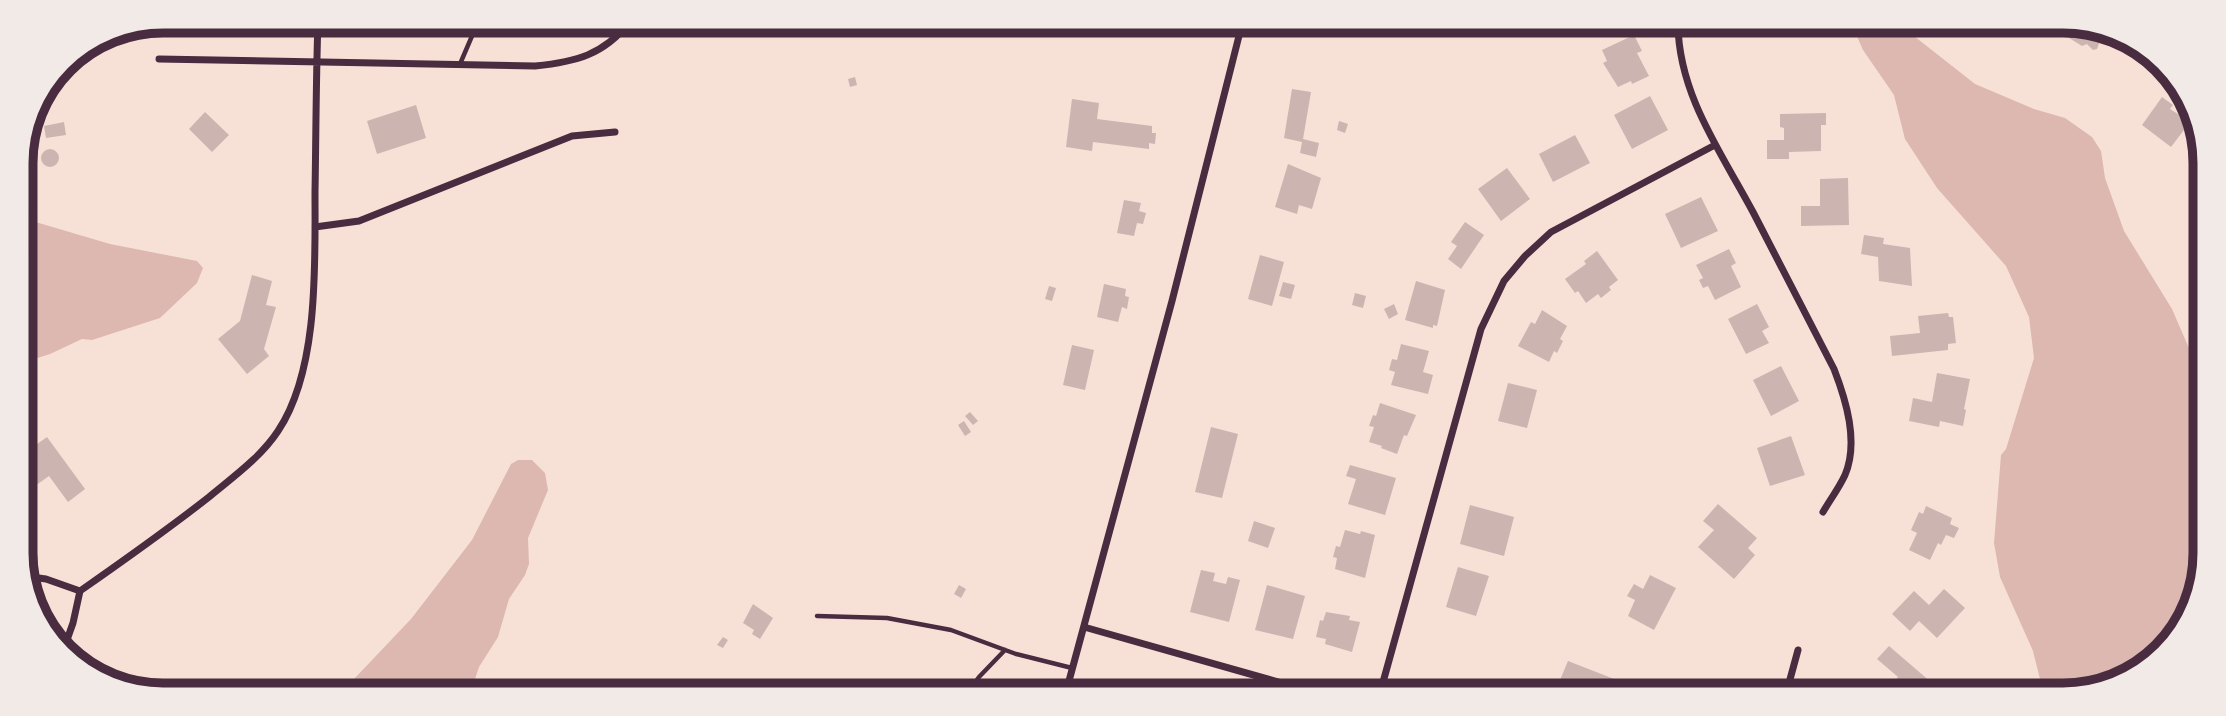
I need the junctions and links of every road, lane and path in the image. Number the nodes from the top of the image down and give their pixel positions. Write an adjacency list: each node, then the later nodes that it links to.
1 (317, 33): 7 (street)
2 (473, 33): 8 (lane)
3 (621, 33): 8 (street)
4 (1240, 33): 16 (street)
5 (1679, 33): 10 (street)
6 (159, 59): 7 (street)
7 (316, 61): 8 (street); 11 (street)
8 (460, 64)
9 (615, 131): 11 (street)
10 (1715, 145): 12 (street); 22 (street)
11 (315, 227): 14 (street)
12 (1823, 512)
13 (36, 578): 14 (street)
14 (80, 591): 17 (street)
15 (817, 616): 18 (lane)
16 (1084, 627): 20 (street); 21 (street)
17 (67, 640)
18 (1005, 650): 20 (lane); 24 (lane)
19 (1798, 650): 23 (street)
20 (1073, 668): 25 (street)
21 (1280, 682)
22 (1383, 682)
23 (1789, 682)
24 (975, 683)
25 (1069, 683)

